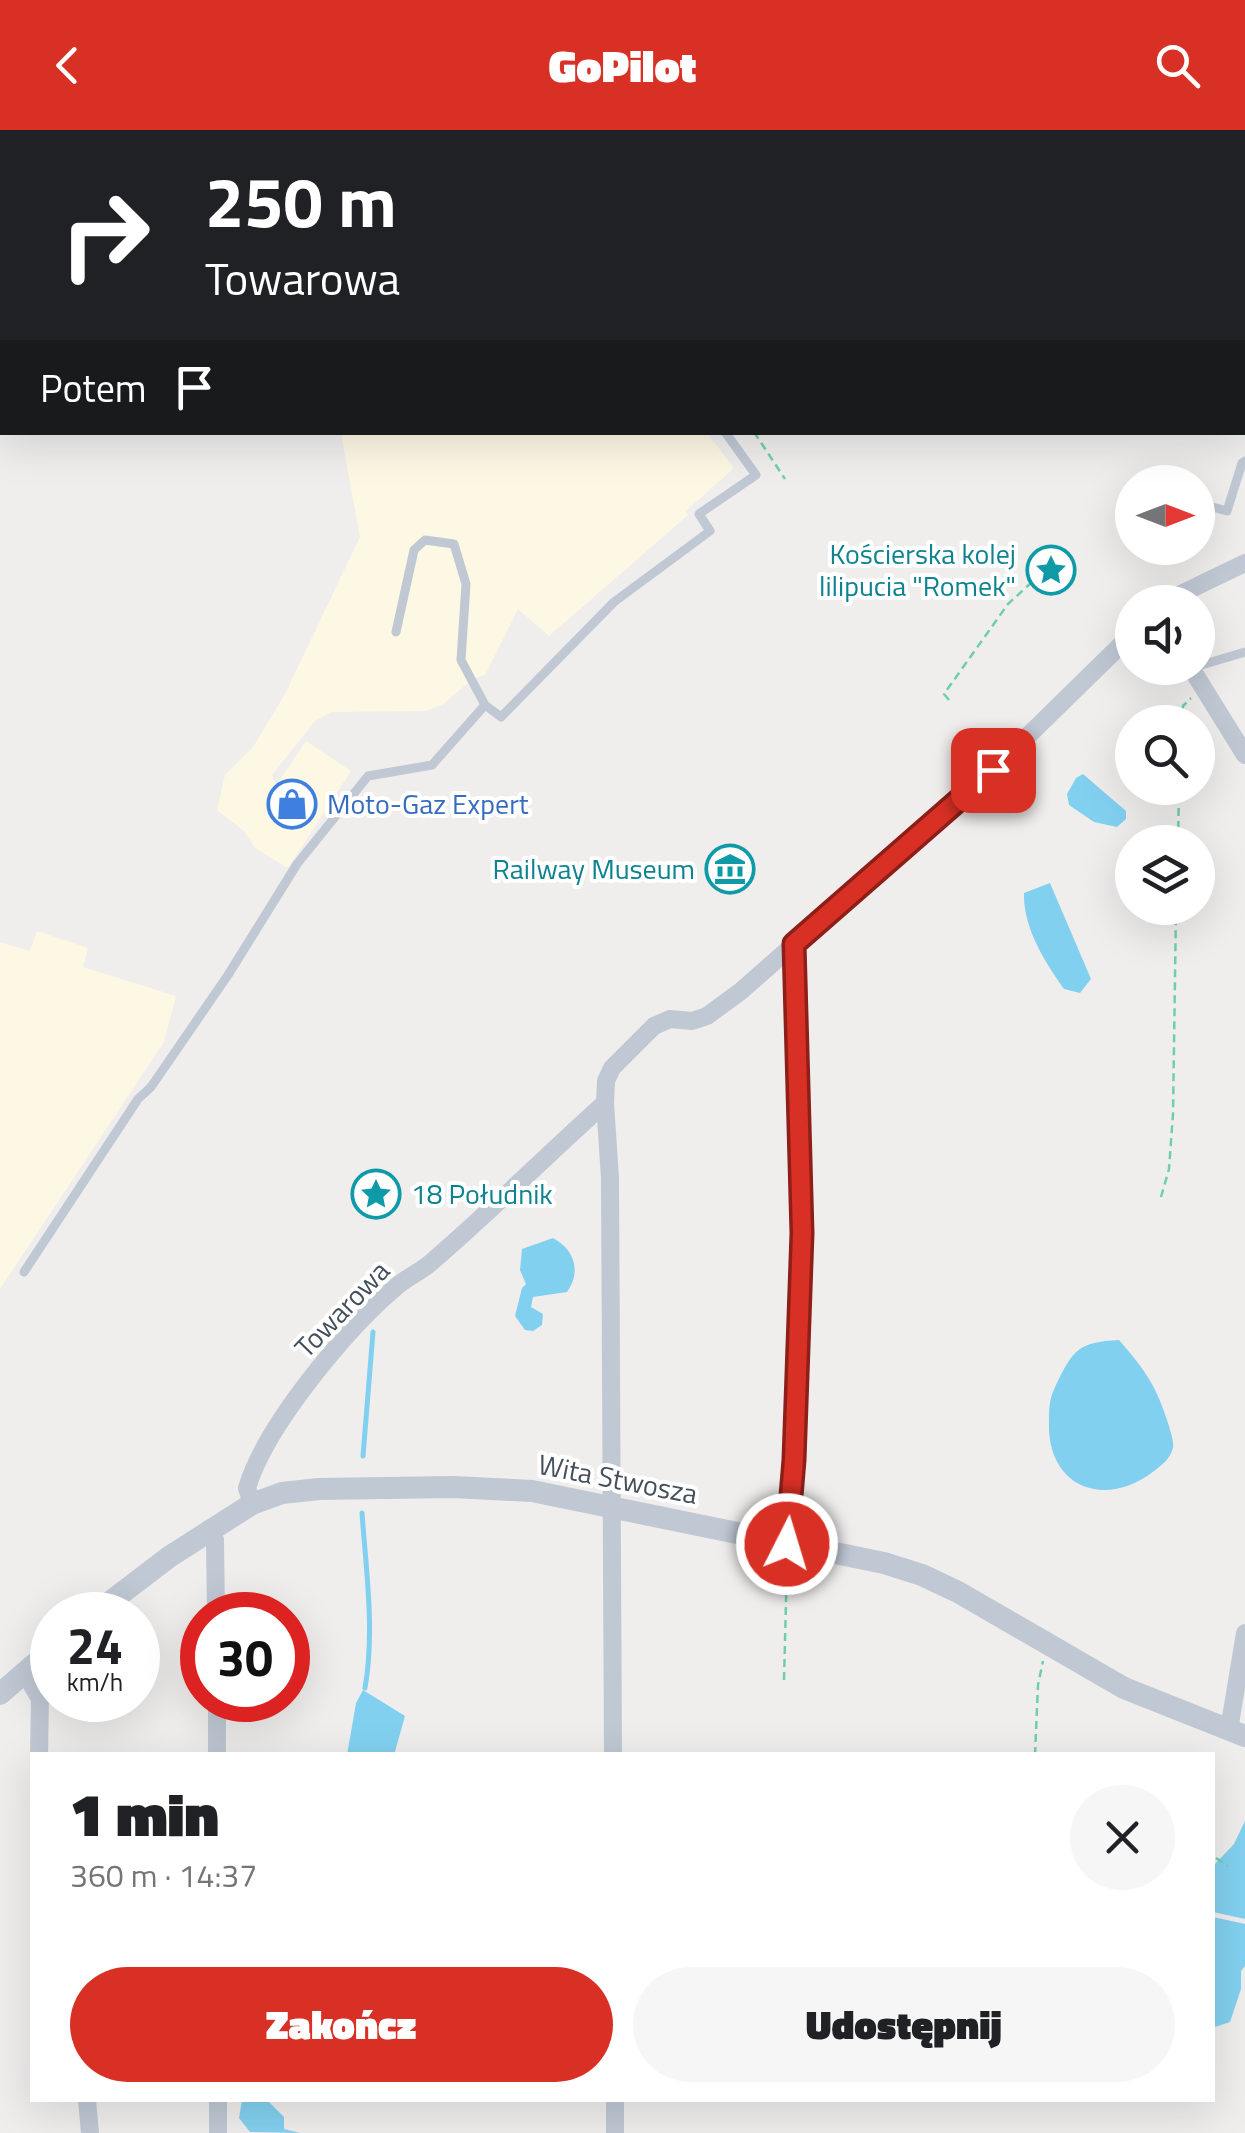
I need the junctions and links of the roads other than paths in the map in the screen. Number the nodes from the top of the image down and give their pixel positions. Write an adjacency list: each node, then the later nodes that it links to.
1 (727, 435): 11 (lane)
2 (1245, 461): 3 (lane)
3 (1215, 508)
4 (1245, 563): 5 (street)
5 (1199, 585)
6 (396, 632): 11 (lane)
7 (1115, 651): 13 (street, Towarowa)
8 (1245, 652): 9 (lane)
9 (1215, 661)
10 (1202, 685): 12 (street)
11 (485, 705): 15 (lane)
12 (1245, 756)
13 (794, 944): 14 (street, Towarowa); 19 (street)
14 (605, 1102): 16 (street, Towarowa); 17 (street)
15 (24, 1272)
16 (252, 1504): 17 (street, Wita Stwosza); 18 (street, Wita Stwosza)
17 (611, 1506): 19 (street, Wita Stwosza); 30 (street)
18 (209, 1529): 20 (street, Wita Stwosza); 21 (street)
19 (787, 1544): 27 (street, Wita Stwosza)
20 (124, 1592)
21 (216, 1592)
22 (1245, 1633): 27 (street)
23 (30, 1669): 24 (street)
24 (25, 1673): 25 (street); 28 (street)
25 (0, 1694)
26 (217, 1722): 29 (street)
27 (1237, 1733)
28 (39, 1752)
29 (217, 1752)
30 (613, 1752)
31 (87, 2102): 34 (street)
32 (218, 2102): 35 (street)
33 (615, 2102): 36 (street)
34 (90, 2133)
35 (218, 2133)
36 (615, 2133)

